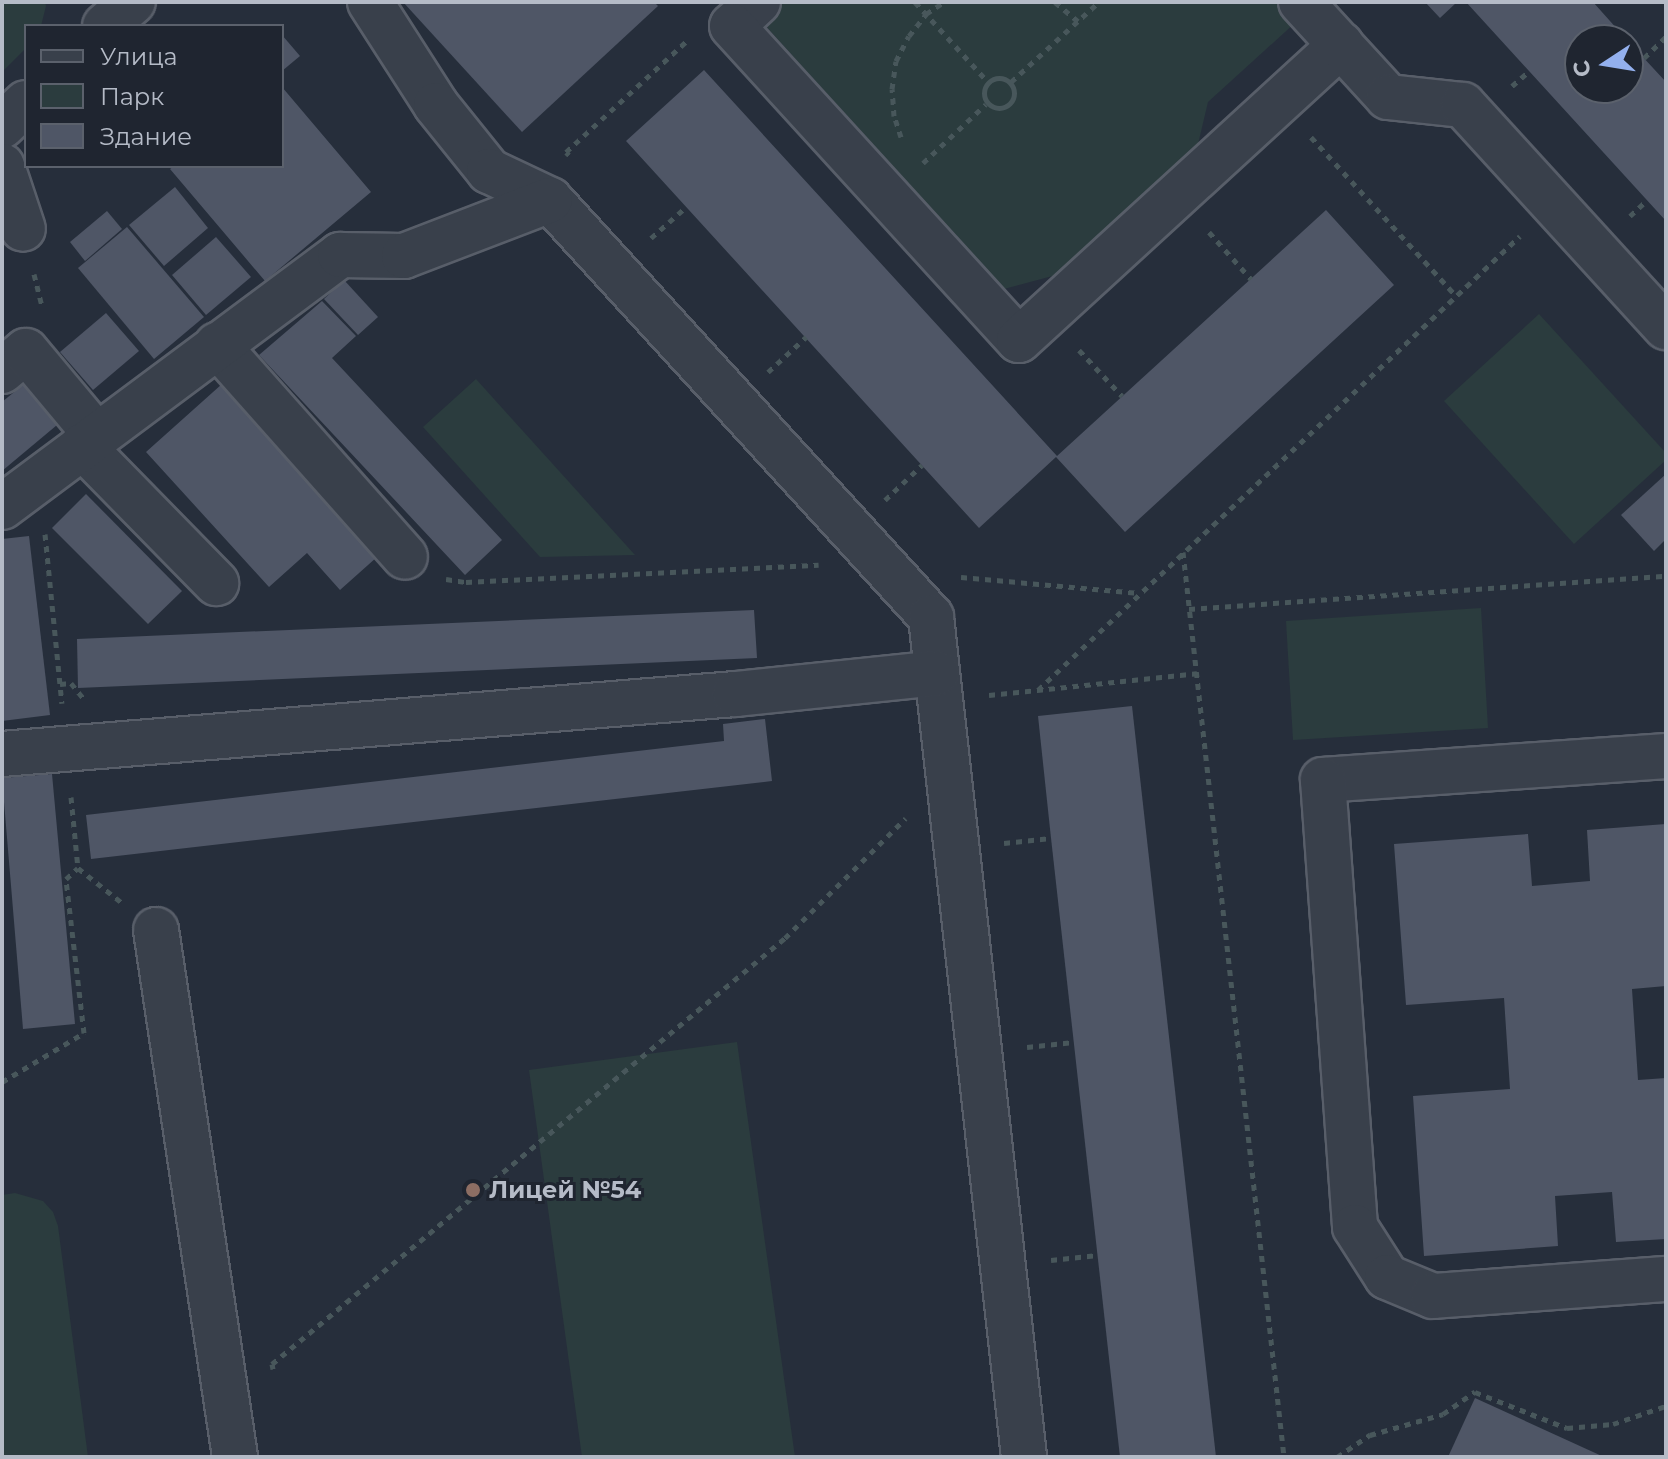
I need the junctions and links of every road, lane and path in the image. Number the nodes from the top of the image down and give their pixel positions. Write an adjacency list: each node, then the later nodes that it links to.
1 (370, 2): 24 (street)
2 (758, 2): 16 (street)
3 (915, 2): 8 (path)
4 (944, 2): 8 (path)
5 (1055, 2): 9 (path)
6 (1099, 2): 9 (path)
7 (1301, 2): 12 (street)
8 (926, 14): 14 (path); 20 (path)
9 (1078, 21): 15 (path)
10 (693, 35): 21 (path)
11 (1666, 37): 13 (path)
12 (1341, 45): 16 (street); 25 (street)
13 (1644, 58)
14 (988, 82): 15 (path); 17 (path)
15 (1011, 82): 17 (path)
16 (1279, 102): 31 (path)
17 (986, 104): 22 (path)
18 (24, 105): 19 (street)
19 (2, 126)
20 (903, 143)
21 (566, 152)
22 (911, 154)
23 (2, 166): 28 (street)
24 (550, 200): 35 (street); 45 (street)
25 (1554, 205): 31 (path); 32 (street)
26 (686, 207): 29 (path)
27 (1198, 220): 30 (path)
28 (23, 229): 36 (path)
29 (647, 242)
30 (1251, 279)
31 (1456, 296): 43 (path)
32 (1666, 327)
33 (806, 337): 37 (path)
34 (1069, 338): 38 (path)
35 (217, 345): 39 (street); 44 (street)
36 (14, 361): 39 (street)
37 (767, 373)
38 (1122, 396)
39 (79, 449): 42 (street); 47 (street); 53 (path)
40 (922, 465): 41 (path)
41 (884, 500)
42 (2, 507)
43 (1183, 552): 48 (path); 49 (path)
44 (405, 557): 45 (path)
45 (889, 571): 48 (path); 51 (street)
46 (1666, 576): 49 (path)
47 (216, 583)
48 (1139, 593): 52 (path)
49 (1189, 609): 50 (path)
50 (1197, 673): 52 (path); 70 (path)
51 (938, 687): 52 (path); 53 (street); 56 (street)
52 (1038, 690)
53 (66, 749): 54 (street); 62 (path)
54 (2, 754)
55 (1666, 756): 65 (street)
56 (948, 776): 66 (path); 69 (street)
57 (1051, 838): 58 (path)
58 (1018, 841)
59 (156, 930): 68 (street)
60 (1074, 1042): 61 (path)
61 (1040, 1046)
62 (2, 1082)
63 (1098, 1255): 64 (path)
64 (1064, 1259)
65 (1666, 1279)
66 (275, 1379)
67 (1666, 1406): 71 (path)
68 (235, 1457)
69 (1024, 1457)
70 (1284, 1457)
71 (1337, 1457)

